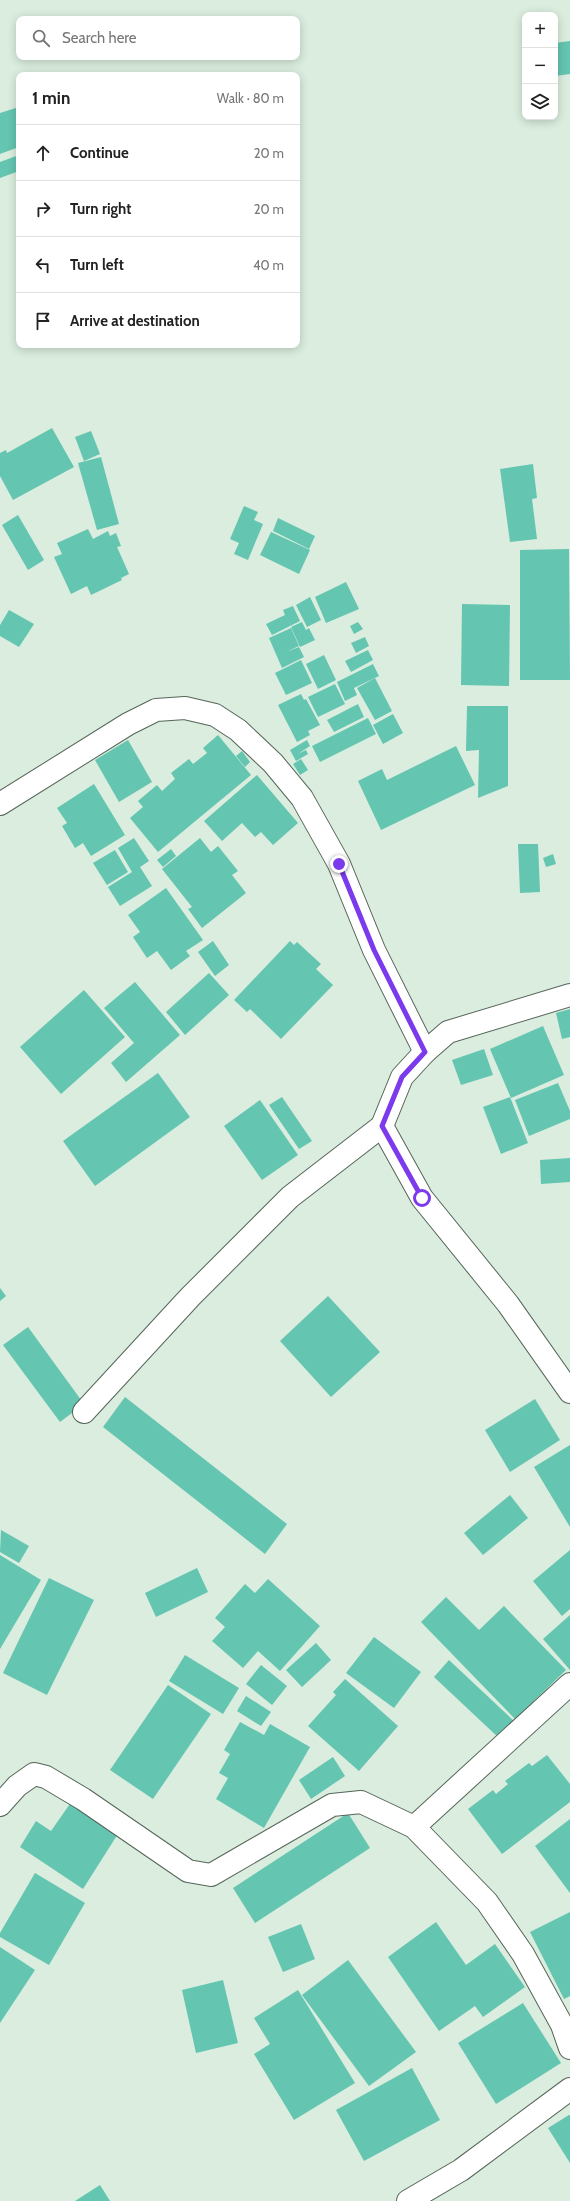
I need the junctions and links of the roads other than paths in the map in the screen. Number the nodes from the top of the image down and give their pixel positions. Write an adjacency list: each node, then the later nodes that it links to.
1 (0, 804): 3 (street)
2 (570, 995): 3 (street)
3 (425, 1052): 4 (street)
4 (382, 1126): 5 (street); 6 (street)
5 (570, 1392)
6 (84, 1412)
7 (570, 1684): 9 (street)
8 (0, 1805): 9 (street)
9 (414, 1827): 10 (street)
10 (570, 2048)
11 (570, 2089): 12 (street)
12 (408, 2201)

